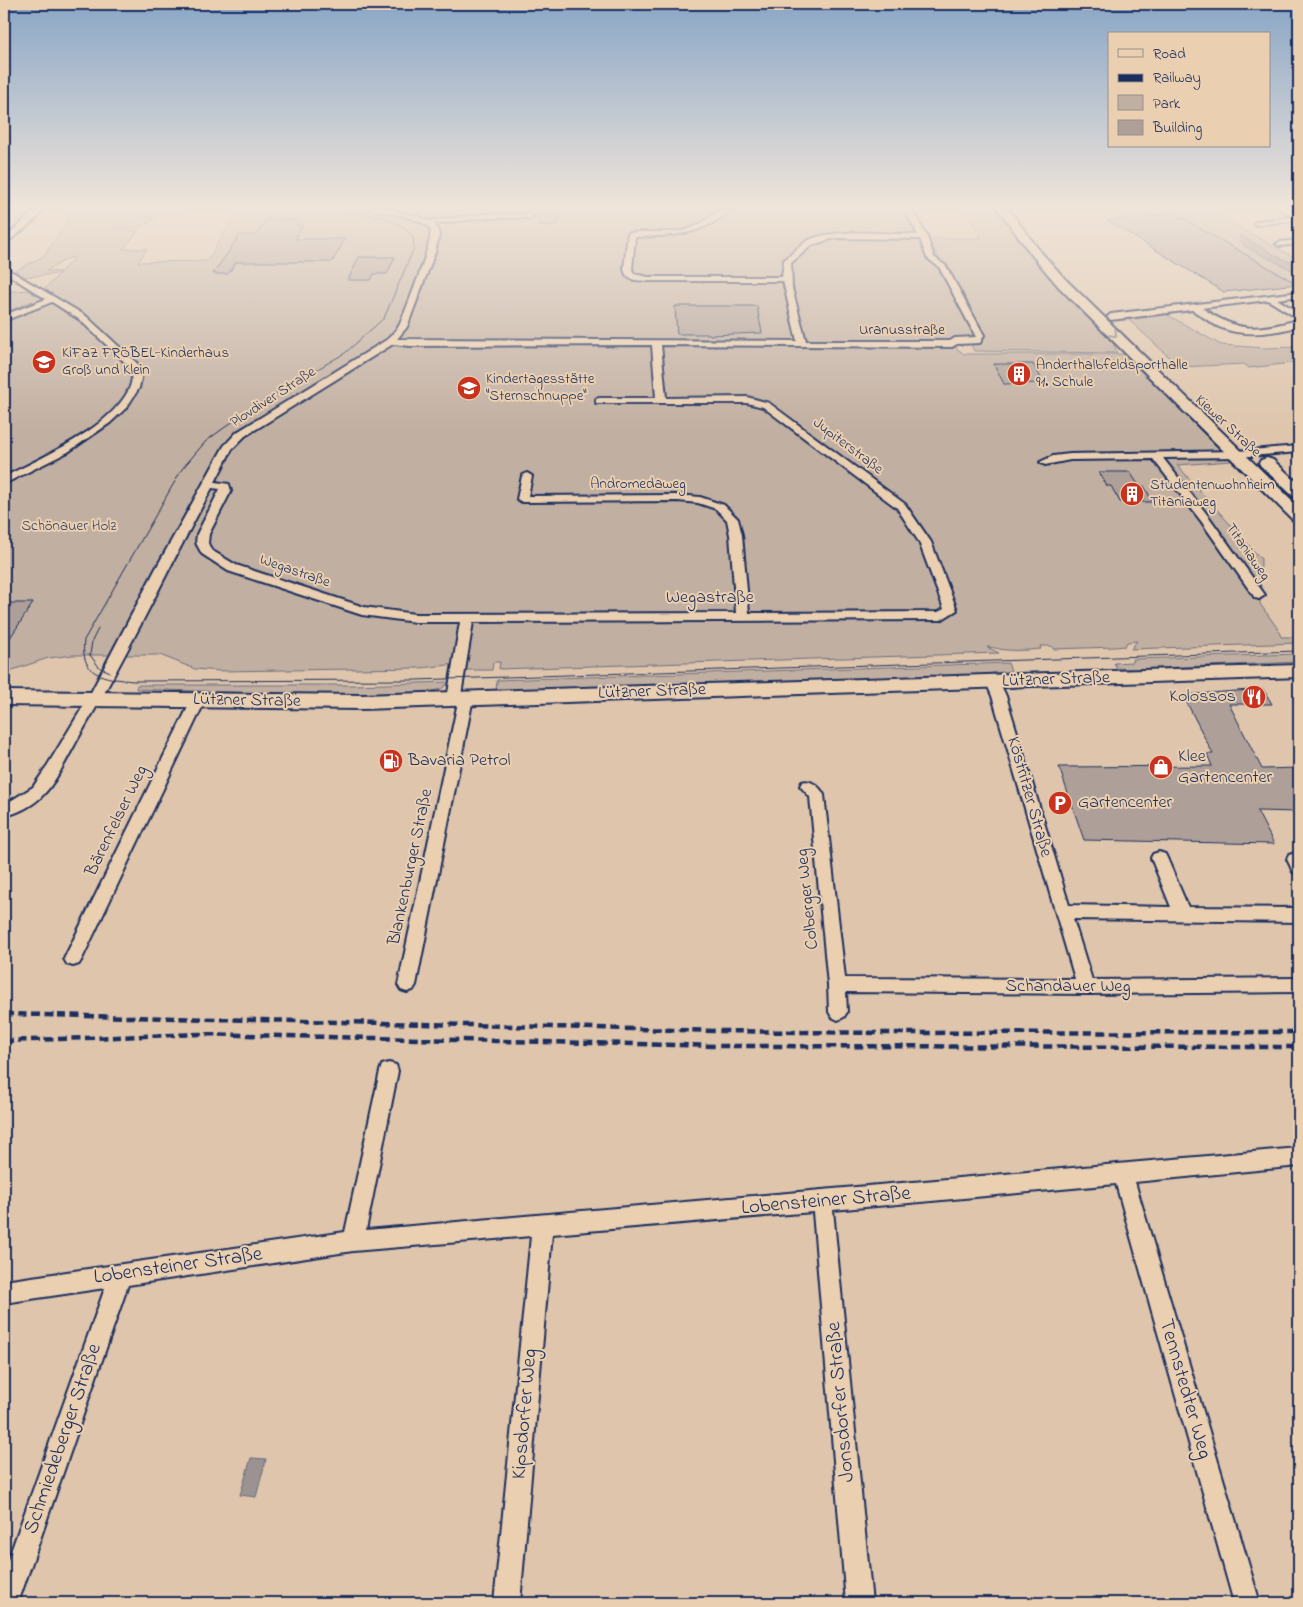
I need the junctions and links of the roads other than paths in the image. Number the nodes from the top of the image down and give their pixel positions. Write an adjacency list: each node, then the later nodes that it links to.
1 (24, 281): 9 (street)
2 (420, 281): 15 (street, Plovdiver Straße)
3 (786, 281): 17 (street)
4 (950, 281): 17 (street, Uranusstraße)
5 (1060, 281): 21 (main road, Kiewer Straße, one-way to 21)
6 (1076, 281): 12 (main road, Kiewer Straße)
7 (1299, 294): 8 (street)
8 (1268, 297): 10 (street); 11 (street)
9 (53, 299): 13 (street); 27 (street)
10 (1194, 307): 12 (street); 14 (street)
11 (1299, 316)
12 (1111, 317): 18 (main road, Kiewer Straße)
13 (4, 318)
14 (1299, 323)
15 (391, 341): 16 (street); 28 (street, Plovdiver Straße)
16 (656, 342): 17 (street); 20 (street)
17 (802, 344)
18 (1197, 397)
19 (598, 400): 20 (street, Jupiterstraße)
20 (661, 401): 32 (street, Jupiterstraße)
21 (1241, 448): 23 (main road, Kiewer Straße); 24 (street); 30 (main road, Kiewer Straße)
22 (1299, 449): 23 (street)
23 (1257, 453): 29 (main road, Kiewer Straße)
24 (1156, 456): 25 (street); 31 (street, Titaniaweg)
25 (1045, 462)
26 (527, 476): 33 (street, Andromedaweg)
27 (4, 481)
28 (208, 484): 34 (street, Wegastraße); 39 (street, Plovdiver Straße)
29 (1299, 493)
30 (1299, 516)
31 (1259, 595)
32 (951, 610): 33 (street, Wegastraße)
33 (743, 617): 34 (street, Wegastraße)
34 (467, 618): 38 (street)
35 (1299, 671): 36 (main road, Lützner Straße)
36 (993, 682): 38 (main road, Lützner Straße); 44 (street, Köstritzer Straße)
37 (4, 698): 39 (main road, Lützner Straße)
38 (460, 698): 40 (main road, Lützner Straße); 48 (street, Blankenburger Straße)
39 (94, 700): 40 (main road, Lützner Straße); 42 (street, Plovdiver Straße)
40 (198, 701): 47 (street, Bärenfelser Weg)
41 (807, 786): 49 (street, Colberger Weg)
42 (4, 811)
43 (1159, 858): 45 (street)
44 (1063, 912): 45 (street); 51 (street, Köstritzer Straße)
45 (1182, 913): 46 (street)
46 (1299, 915)
47 (73, 959)
48 (407, 985)
49 (837, 985): 51 (street, Schandauer Weg); 52 (street, Colberger Weg)
50 (1299, 985): 51 (street, Schandauer Weg)
51 (1086, 987)
52 (838, 1012)
53 (389, 1071): 58 (street)
54 (1299, 1157): 55 (street, Lobensteiner Straße)
55 (1123, 1174): 56 (street, Lobensteiner Straße); 64 (street, Tennstedter Weg)
56 (822, 1201): 57 (street, Lobensteiner Straße); 63 (street, Jonsdorfer Straße)
57 (543, 1224): 58 (street, Lobensteiner Straße); 62 (street, Kipsdorfer Weg)
58 (353, 1240): 59 (street, Lobensteiner Straße)
59 (121, 1274): 60 (street, Lobensteiner Straße); 61 (street, Schmiedeberger Straße)
60 (4, 1292)
61 (5, 1603)
62 (507, 1603)
63 (859, 1603)
64 (1247, 1603)

